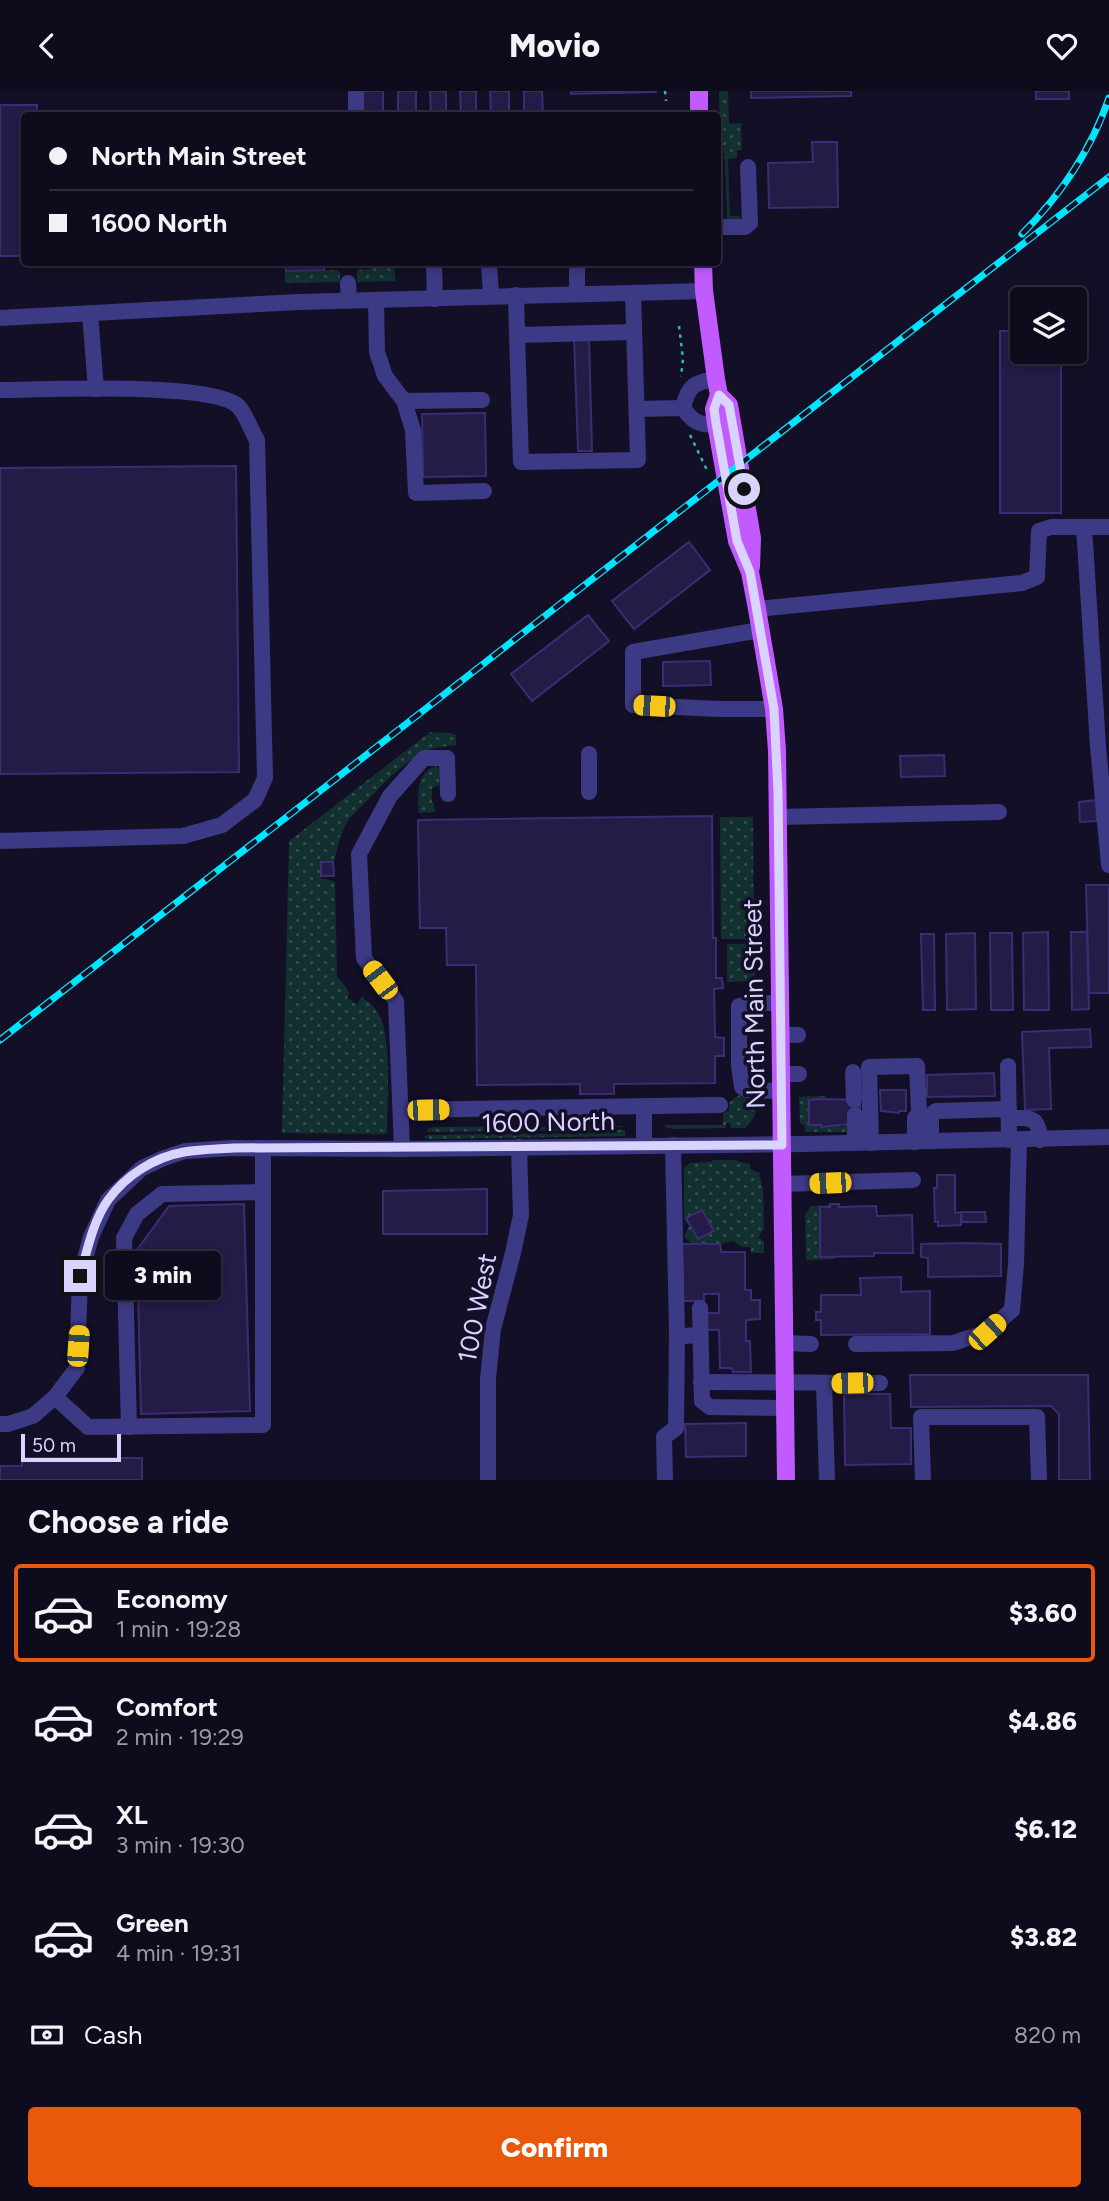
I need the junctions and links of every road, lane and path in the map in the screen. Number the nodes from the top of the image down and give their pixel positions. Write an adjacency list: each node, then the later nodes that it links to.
1 (356, 91): 5 (street)
2 (665, 91): 4 (path)
3 (699, 91): 6 (main road)
4 (666, 101)
5 (356, 112)
6 (699, 112)
7 (748, 167): 8 (street)
8 (721, 227)
9 (434, 266): 19 (street)
10 (489, 266): 18 (street)
11 (577, 266): 17 (street)
12 (703, 266): 14 (main road, North Main Street)
13 (348, 283): 20 (street)
14 (704, 291): 15 (street); 26 (main road, North Main Street)
15 (634, 293): 17 (street); 24 (street)
16 (516, 295): 17 (street); 18 (street); 25 (street)
17 (577, 295)
18 (491, 296): 19 (street)
19 (435, 299): 21 (street)
20 (349, 301): 21 (street); 22 (street)
21 (376, 301): 30 (street)
22 (90, 313): 23 (street); 28 (street)
23 (0, 318)
24 (634, 332): 25 (street); 32 (street)
25 (517, 335): 32 (street)
26 (718, 387): 31 (street); 33 (main road, North Main Street); 37 (main road, North Main Street)
27 (0, 390): 28 (street)
28 (96, 390): 46 (street)
29 (482, 400): 30 (street)
30 (404, 401): 34 (street)
31 (683, 408): 32 (street); 33 (street)
32 (637, 409)
33 (716, 423): 37 (main road, North Main Street)
34 (484, 491)
35 (1084, 527): 36 (street); 38 (street); 47 (street)
36 (1109, 527)
37 (750, 572): 38 (main road, North Main Street)
38 (757, 609): 39 (main road, North Main Street)
39 (760, 630): 40 (main road, North Main Street); 40 (street)
40 (774, 709): 45 (main road, North Main Street)
41 (589, 754): 42 (street)
42 (589, 792)
43 (448, 794): 54 (street)
44 (999, 812): 45 (street)
45 (778, 817): 48 (main road, North Main Street)
46 (0, 841)
47 (1109, 865)
48 (780, 1003): 51 (main road, North Main Street); 51 (street)
49 (1008, 1066): 55 (street)
50 (853, 1073): 60 (street)
51 (787, 1080): 63 (main road, North Main Street)
52 (720, 1105): 53 (street)
53 (644, 1106): 54 (street); 61 (street)
54 (401, 1110): 66 (street)
55 (1009, 1114): 57 (street); 58 (street); 59 (street)
56 (1109, 1137): 58 (street, 1600 North)
57 (1014, 1140): 58 (street, 1600 North); 59 (street, 1600 North); 75 (street)
58 (1040, 1140)
59 (923, 1141): 60 (street, 1600 North); 60 (street)
60 (863, 1143): 63 (street, 1600 North)
61 (644, 1145): 62 (street, 1600 North); 64 (street, 1600 North)
62 (673, 1145): 63 (street, 1600 North); 71 (street)
63 (782, 1145): 68 (main road, North Main Street)
64 (519, 1147): 66 (street, 1600 North); 84 (street, 100 West)
65 (263, 1148): 66 (street, 1600 North); 69 (street); 80 (street, 1600 North)
66 (402, 1149)
67 (913, 1180): 68 (street)
68 (783, 1184): 73 (main road, North Main Street)
69 (263, 1192): 83 (street); 83 (street)
70 (700, 1308): 72 (street)
71 (677, 1333): 72 (street); 85 (street)
72 (700, 1335): 76 (street)
73 (784, 1343): 74 (street); 77 (main road, North Main Street)
74 (811, 1344)
75 (856, 1344)
76 (701, 1382): 77 (street); 81 (street)
77 (784, 1383): 79 (street); 81 (main road, North Main Street)
78 (880, 1383): 79 (street)
79 (824, 1384): 87 (street)
80 (55, 1398): 82 (street, 1600 North); 83 (street)
81 (785, 1408): 86 (main road, North Main Street)
82 (0, 1424)
83 (129, 1427)
84 (488, 1480)
85 (665, 1480)
86 (786, 1480)
87 (827, 1480)
88 (923, 1480): 89 (street)
89 (1039, 1480)

